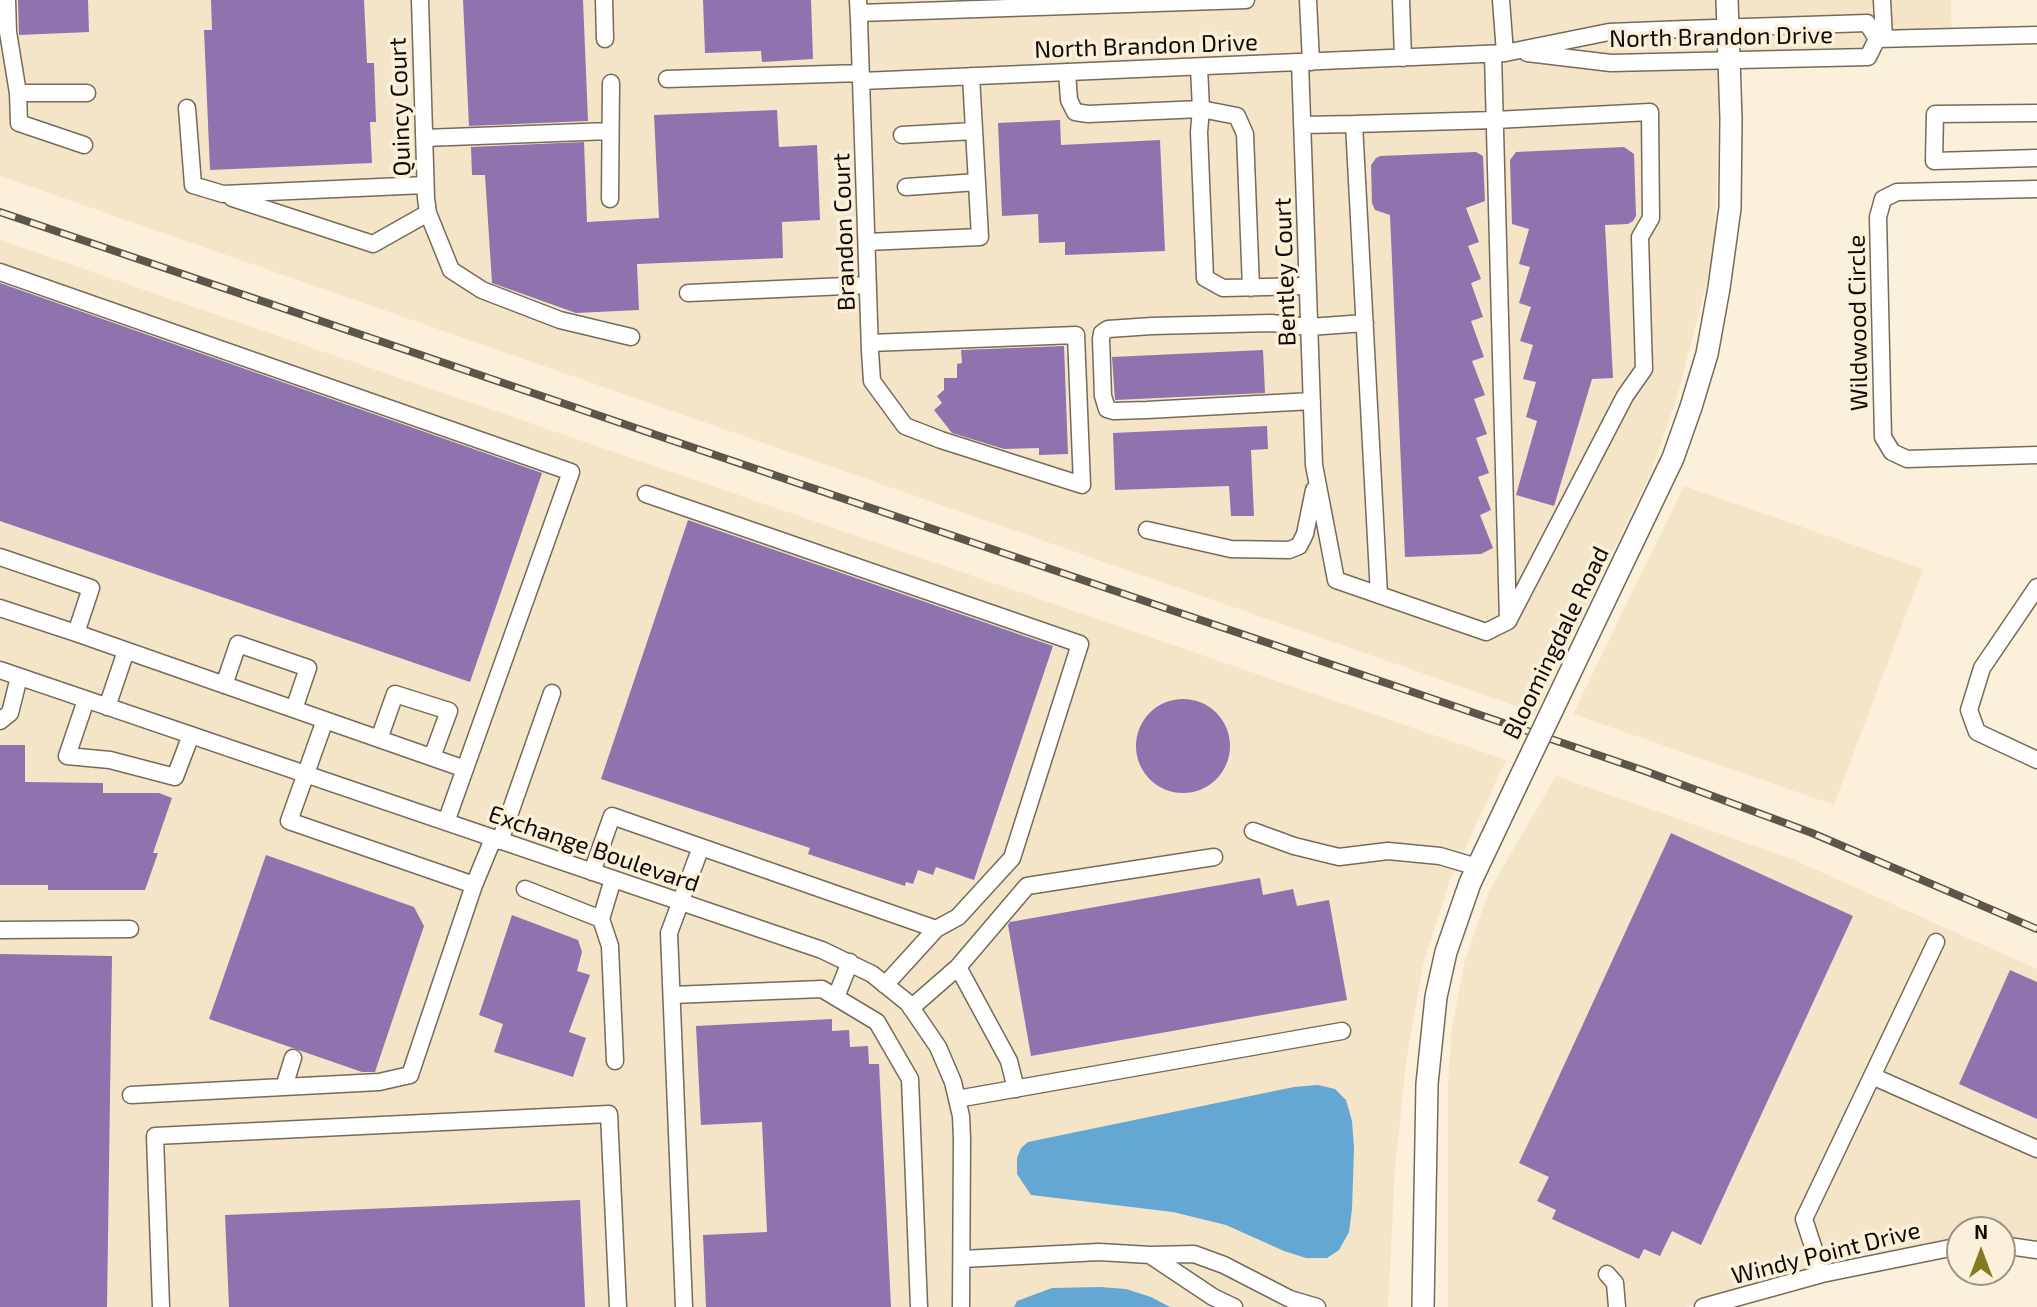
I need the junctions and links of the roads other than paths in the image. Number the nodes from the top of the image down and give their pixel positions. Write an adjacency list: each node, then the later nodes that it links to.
1 (7, 0): 25 (street)
2 (420, 0): 36 (street, Quincy Court)
3 (604, 0): 13 (street)
4 (1246, 0): 10 (street)
5 (1308, 0): 18 (street, Bentley Court)
6 (1401, 0): 16 (street)
7 (1502, 0): 15 (street)
8 (1727, 0): 11 (main road, Bloomingdale Road)
9 (1882, 0): 14 (street)
10 (859, 7): 22 (street)
11 (1729, 27): 14 (street, North Brandon Drive); 15 (street, North Brandon Drive); 17 (main road, Bloomingdale Road)
12 (2037, 35): 14 (street)
13 (605, 39)
14 (1880, 39): 17 (street, North Brandon Drive)
15 (1504, 53): 16 (street, North Brandon Drive); 17 (street, North Brandon Drive); 30 (street)
16 (1403, 58): 18 (street, North Brandon Drive)
17 (1730, 60): 88 (main road, Bloomingdale Road, bridge)
18 (1306, 62): 19 (street, North Brandon Drive); 32 (street, Bentley Court)
19 (1199, 66): 20 (street, North Brandon Drive); 28 (street)
20 (1067, 72): 21 (street, North Brandon Drive); 28 (street)
21 (971, 76): 22 (street, North Brandon Drive); 34 (street)
22 (861, 77): 23 (street, North Brandon Drive); 46 (street, Brandon Court)
23 (667, 79)
24 (611, 82): 33 (street)
25 (18, 93): 26 (street); 37 (street)
26 (87, 93)
27 (187, 108): 43 (street)
28 (1201, 108): 50 (street); 50 (street)
29 (2037, 113): 38 (street)
30 (1495, 120): 31 (street); 65 (street); 65 (street)
31 (1354, 124): 32 (street); 52 (street)
32 (1302, 125): 49 (street, Bentley Court)
33 (610, 131): 36 (street); 44 (street)
34 (974, 131): 35 (street); 39 (street)
35 (902, 135)
36 (424, 138): 40 (street, Quincy Court)
37 (84, 145)
38 (2037, 158)
39 (977, 182): 41 (street); 46 (street)
40 (425, 185): 43 (street); 45 (street, Quincy Court)
41 (906, 187)
42 (2037, 189): 57 (street, Wildwood Circle)
43 (223, 194): 45 (street)
44 (610, 200)
45 (428, 213): 54 (street, Quincy Court)
46 (867, 242): 48 (street, Brandon Court)
47 (0, 272): 81 (street)
48 (868, 285): 51 (street); 55 (street, Brandon Court)
49 (1308, 286): 50 (street); 53 (street, Bentley Court)
50 (1251, 288)
51 (688, 293)
52 (1365, 323): 53 (street); 63 (street)
53 (1309, 327): 56 (street, Bentley Court); 56 (street)
54 (631, 337)
55 (870, 343): 55 (street, Brandon Court)
56 (1312, 401): 58 (street, Bentley Court)
57 (2037, 455)
58 (1316, 480): 60 (street); 63 (street)
59 (646, 494): 96 (street)
60 (1147, 530)
61 (0, 556): 66 (street)
62 (2037, 587): 80 (street)
63 (1379, 595): 65 (street)
64 (0, 608): 66 (street)
65 (1508, 621)
66 (76, 633): 67 (street)
67 (126, 651): 70 (street); 73 (street)
68 (0, 670): 69 (street, Exchange Boulevard)
69 (19, 677): 72 (street, Exchange Boulevard); 76 (street)
70 (224, 685): 74 (street); 74 (street)
71 (552, 693): 85 (street)
72 (86, 700): 73 (street, Exchange Boulevard); 77 (street)
73 (107, 707): 77 (street, Exchange Boulevard)
74 (294, 709): 75 (street)
75 (325, 720): 78 (street); 82 (street)
76 (0, 721)
77 (191, 735): 82 (street, Exchange Boulevard)
78 (379, 739): 79 (street); 79 (street)
79 (432, 757): 81 (street)
80 (2037, 760)
81 (465, 769): 83 (street)
82 (306, 775): 83 (street, Exchange Boulevard); 91 (street)
83 (446, 822): 85 (street, Exchange Boulevard)
84 (1253, 831): 88 (street)
85 (497, 840): 89 (street, Exchange Boulevard); 91 (street)
86 (701, 847): 89 (street); 93 (street); 96 (street)
87 (1214, 857): 100 (street)
88 (1477, 867): 128 (main road, Bloomingdale Road)
89 (592, 872): 90 (street, Exchange Boulevard)
90 (613, 879): 93 (street, Exchange Boulevard); 94 (street)
91 (474, 885): 109 (street)
92 (525, 890): 94 (street)
93 (679, 902): 99 (street, Exchange Boulevard); 102 (street)
94 (601, 919): 107 (street)
95 (130, 929): 97 (street)
96 (936, 929): 101 (street)
97 (0, 930)
98 (1936, 942): 108 (street)
99 (850, 962): 101 (street, Exchange Boulevard); 103 (street)
100 (958, 967): 104 (street); 110 (street)
101 (885, 985): 104 (street, Exchange Boulevard)
102 (672, 995): 103 (street); 123 (street)
103 (836, 997): 124 (street)
104 (911, 1008): 112 (street, Exchange Boulevard)
105 (1342, 1031): 110 (street)
106 (293, 1058): 109 (street)
107 (615, 1061)
108 (1872, 1076): 113 (street); 120 (street)
109 (284, 1087): 111 (street)
110 (1016, 1089): 112 (street)
111 (131, 1095)
112 (957, 1099): 118 (street, Exchange Boulevard)
113 (2037, 1149)
114 (2016, 1247): 116 (street)
115 (1946, 1249): 120 (street, Windy Point Drive)
116 (2037, 1251)
117 (1150, 1255): 118 (street); 126 (street); 127 (street)
118 (962, 1259): 125 (street, Exchange Boulevard)
119 (1608, 1274): 129 (street)
120 (1822, 1274): 130 (street, Windy Point Drive)
121 (161, 1307): 122 (street)
122 (618, 1307)
123 (684, 1307)
124 (919, 1307)
125 (961, 1307)
126 (1234, 1307)
127 (1317, 1307)
128 (1423, 1307)
129 (1617, 1307)
130 (1703, 1307)

